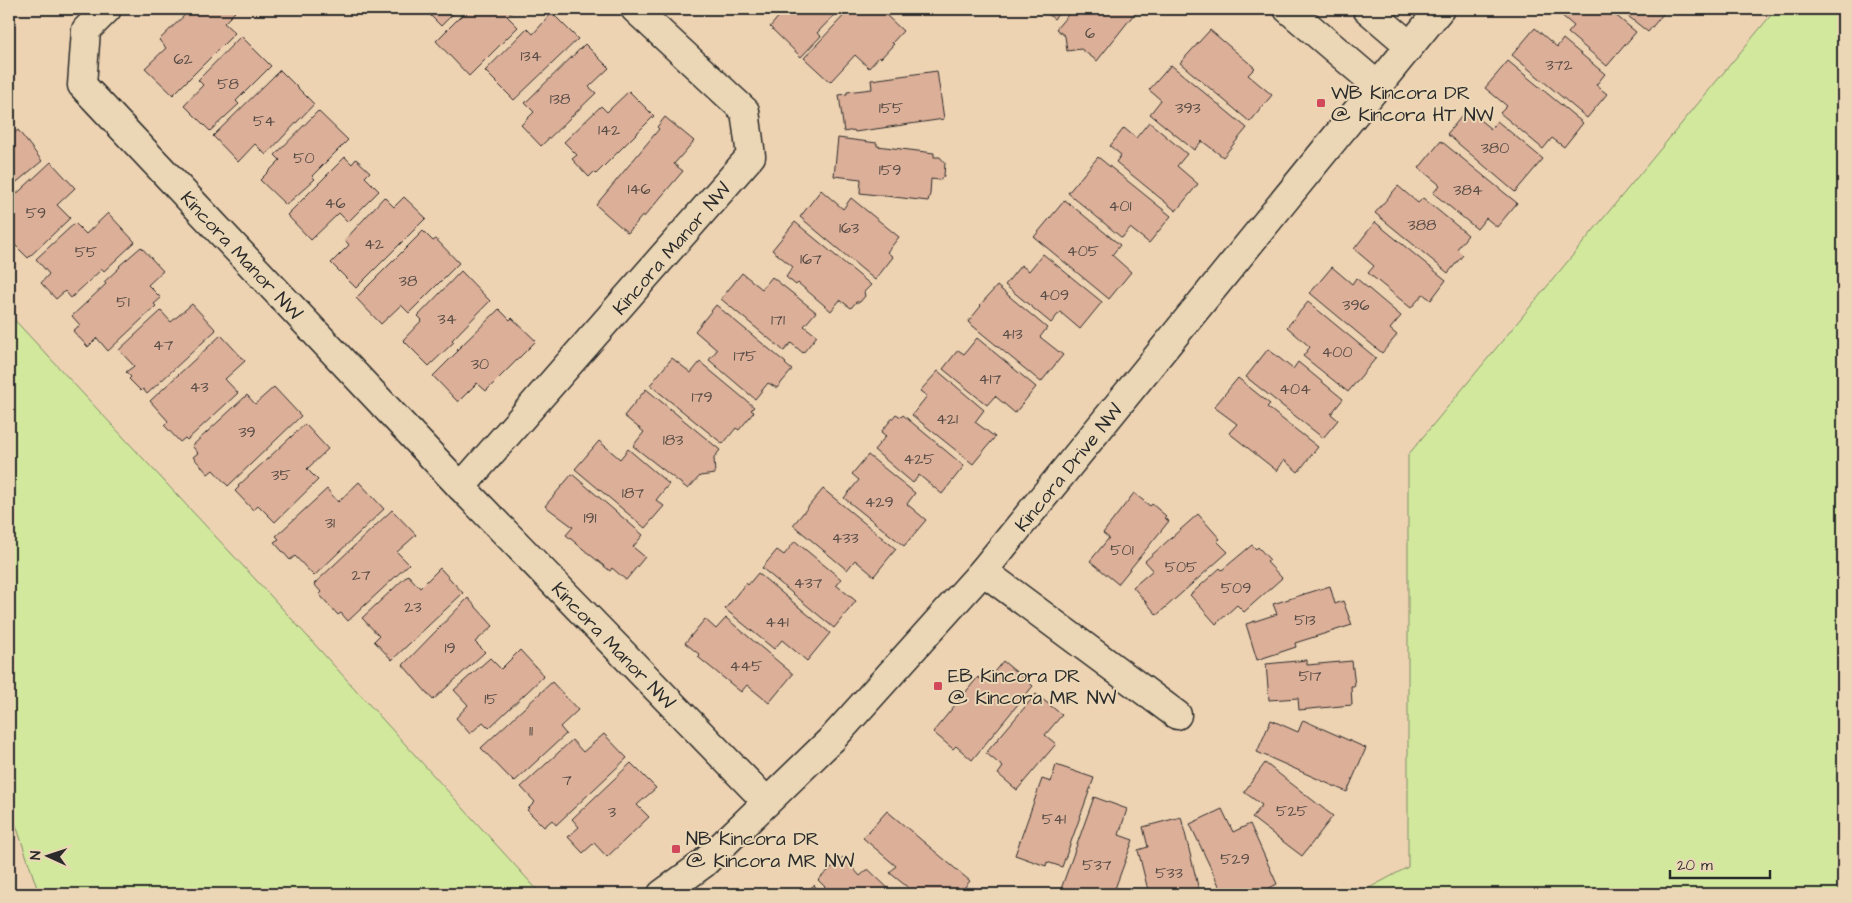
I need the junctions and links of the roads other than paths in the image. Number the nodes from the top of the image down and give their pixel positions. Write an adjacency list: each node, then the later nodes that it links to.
1 (107, 9): 8 (street, Kincora Manor NW)
2 (635, 9): 8 (street, Kincora Manor NW)
3 (1288, 9): 7 (street)
4 (1367, 9): 6 (street)
5 (1440, 9): 6 (street, Kincora Drive NW)
6 (1409, 45): 7 (street, Kincora Drive NW)
7 (1378, 86): 9 (street, Kincora Drive NW)
8 (461, 487): 11 (street, Kincora Manor NW)
9 (984, 571): 10 (street); 11 (street, Kincora Drive NW)
10 (1177, 715)
11 (767, 802): 12 (street, Kincora Drive NW)
12 (662, 894)

